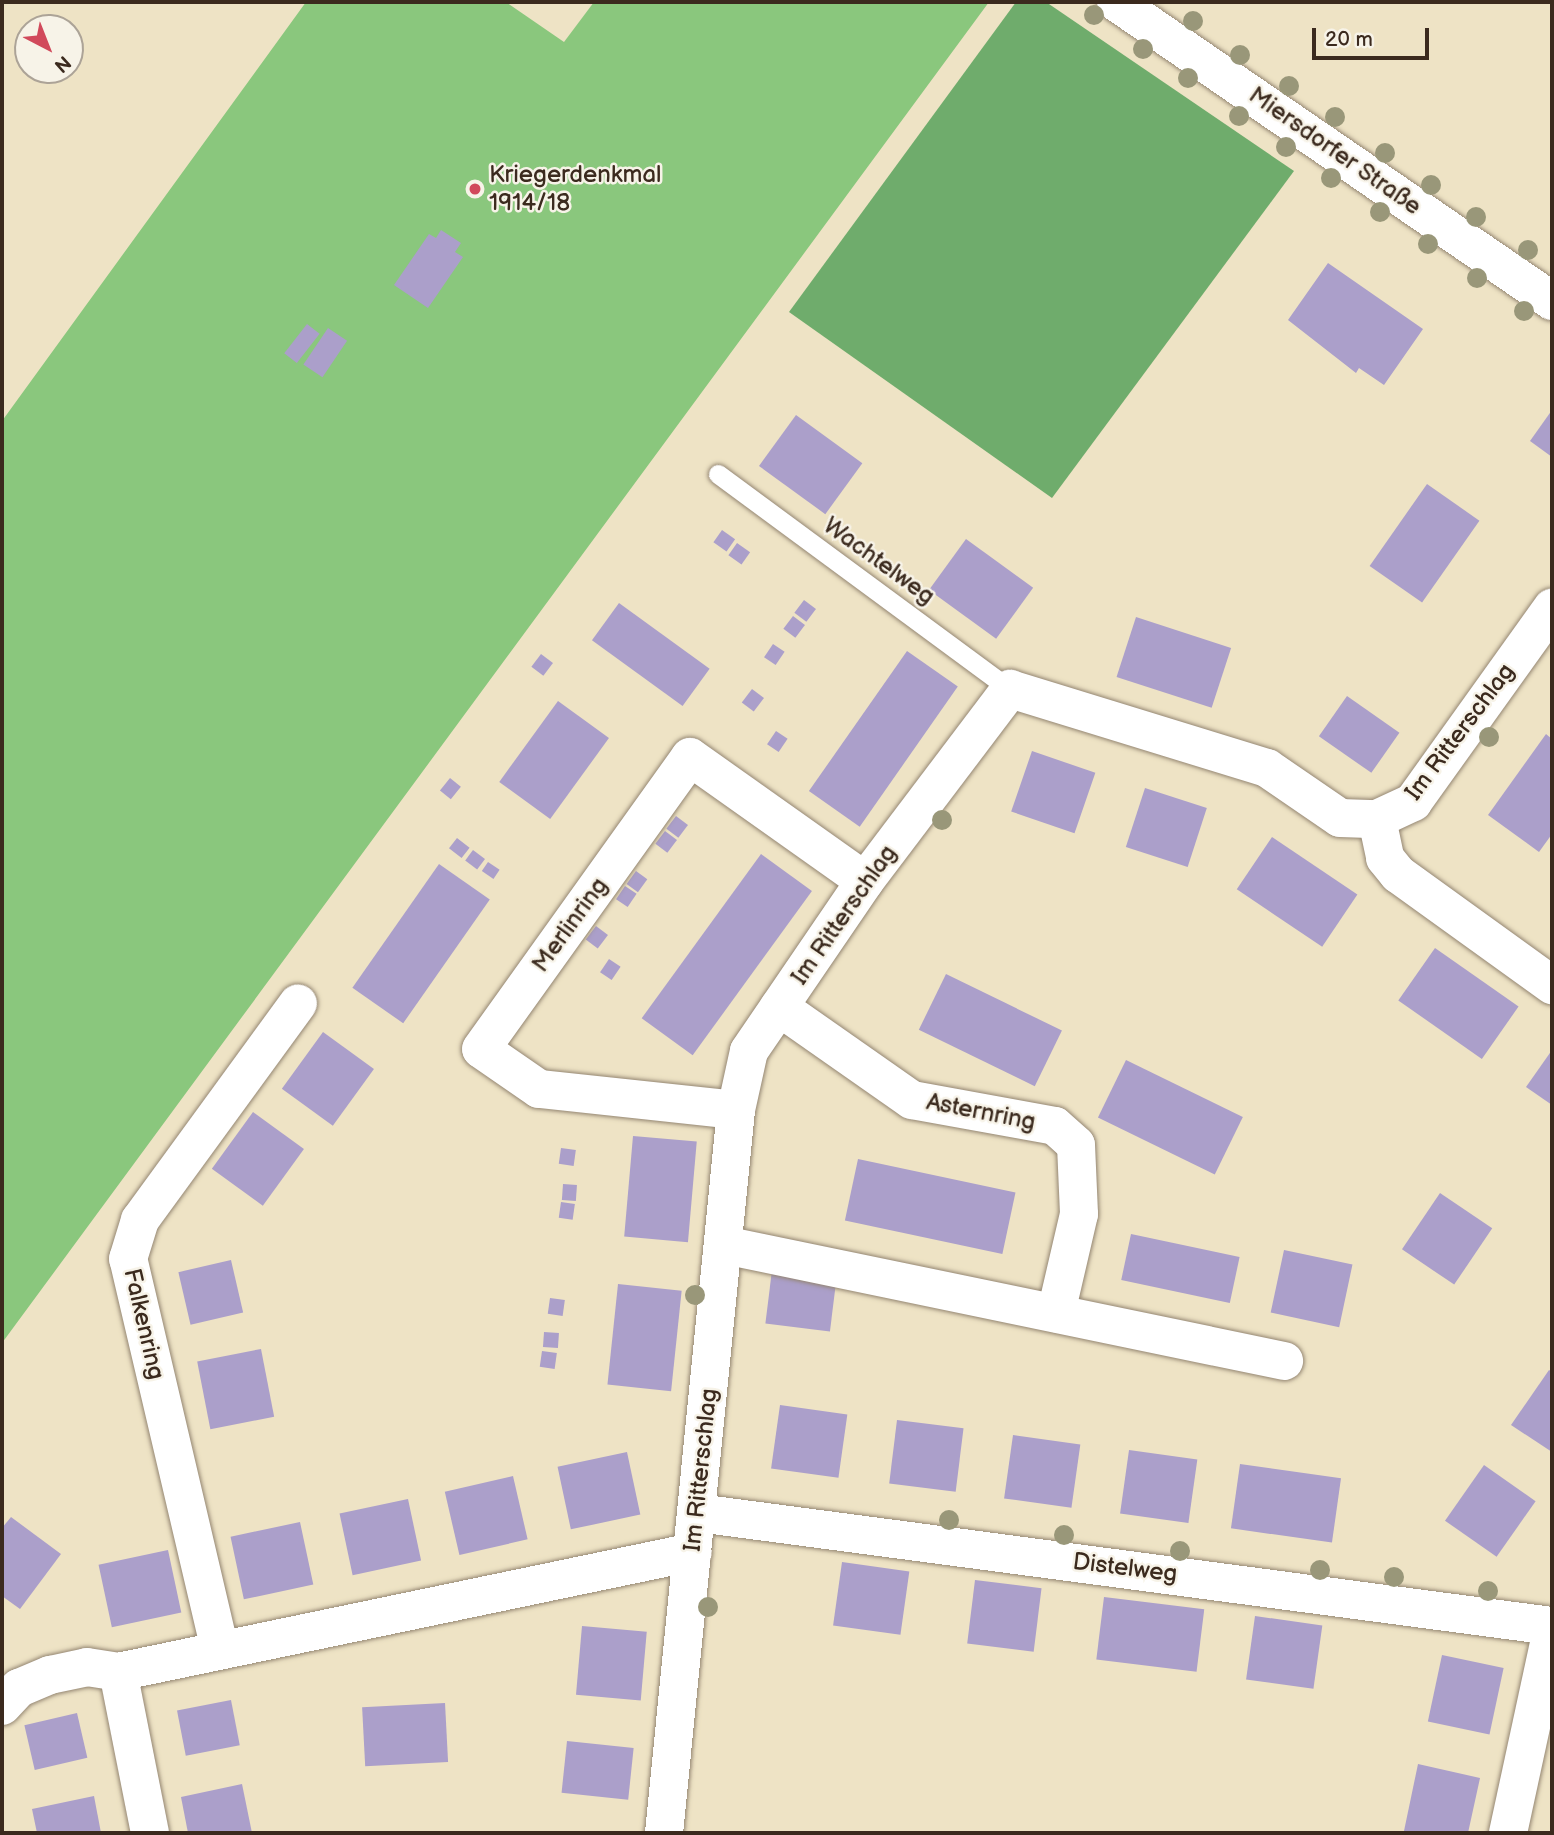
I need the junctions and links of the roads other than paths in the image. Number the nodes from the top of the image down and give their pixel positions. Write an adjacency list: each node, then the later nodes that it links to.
1 (1116, 2): 2 (street, Miersdorfer Straße)
2 (1552, 301)
3 (718, 474): 5 (lane, Wachtelweg)
4 (1552, 608): 6 (street, Im Ritterschlag)
5 (1010, 689): 6 (street, Im Ritterschlag); 7 (street, Im Ritterschlag)
6 (1377, 819): 8 (street)
7 (865, 881): 10 (street, Im Ritterschlag); 11 (street, Merlinring)
8 (1552, 985)
9 (298, 1003): 18 (street, Falkenring)
10 (779, 1007): 11 (street, Im Ritterschlag); 13 (street, Asternring)
11 (736, 1110): 12 (street, Im Ritterschlag)
12 (723, 1245): 13 (street); 15 (street, Im Ritterschlag)
13 (1056, 1313): 14 (street)
14 (1284, 1361)
15 (698, 1513): 16 (street, Im Ritterschlag); 17 (street, Distelweg)
16 (693, 1552): 18 (street); 22 (street, Im Ritterschlag)
17 (1552, 1628): 23 (street)
18 (220, 1650): 19 (street)
19 (118, 1672): 20 (street); 21 (street)
20 (2, 1706)
21 (150, 1833)
22 (664, 1833)
23 (1508, 1833)

